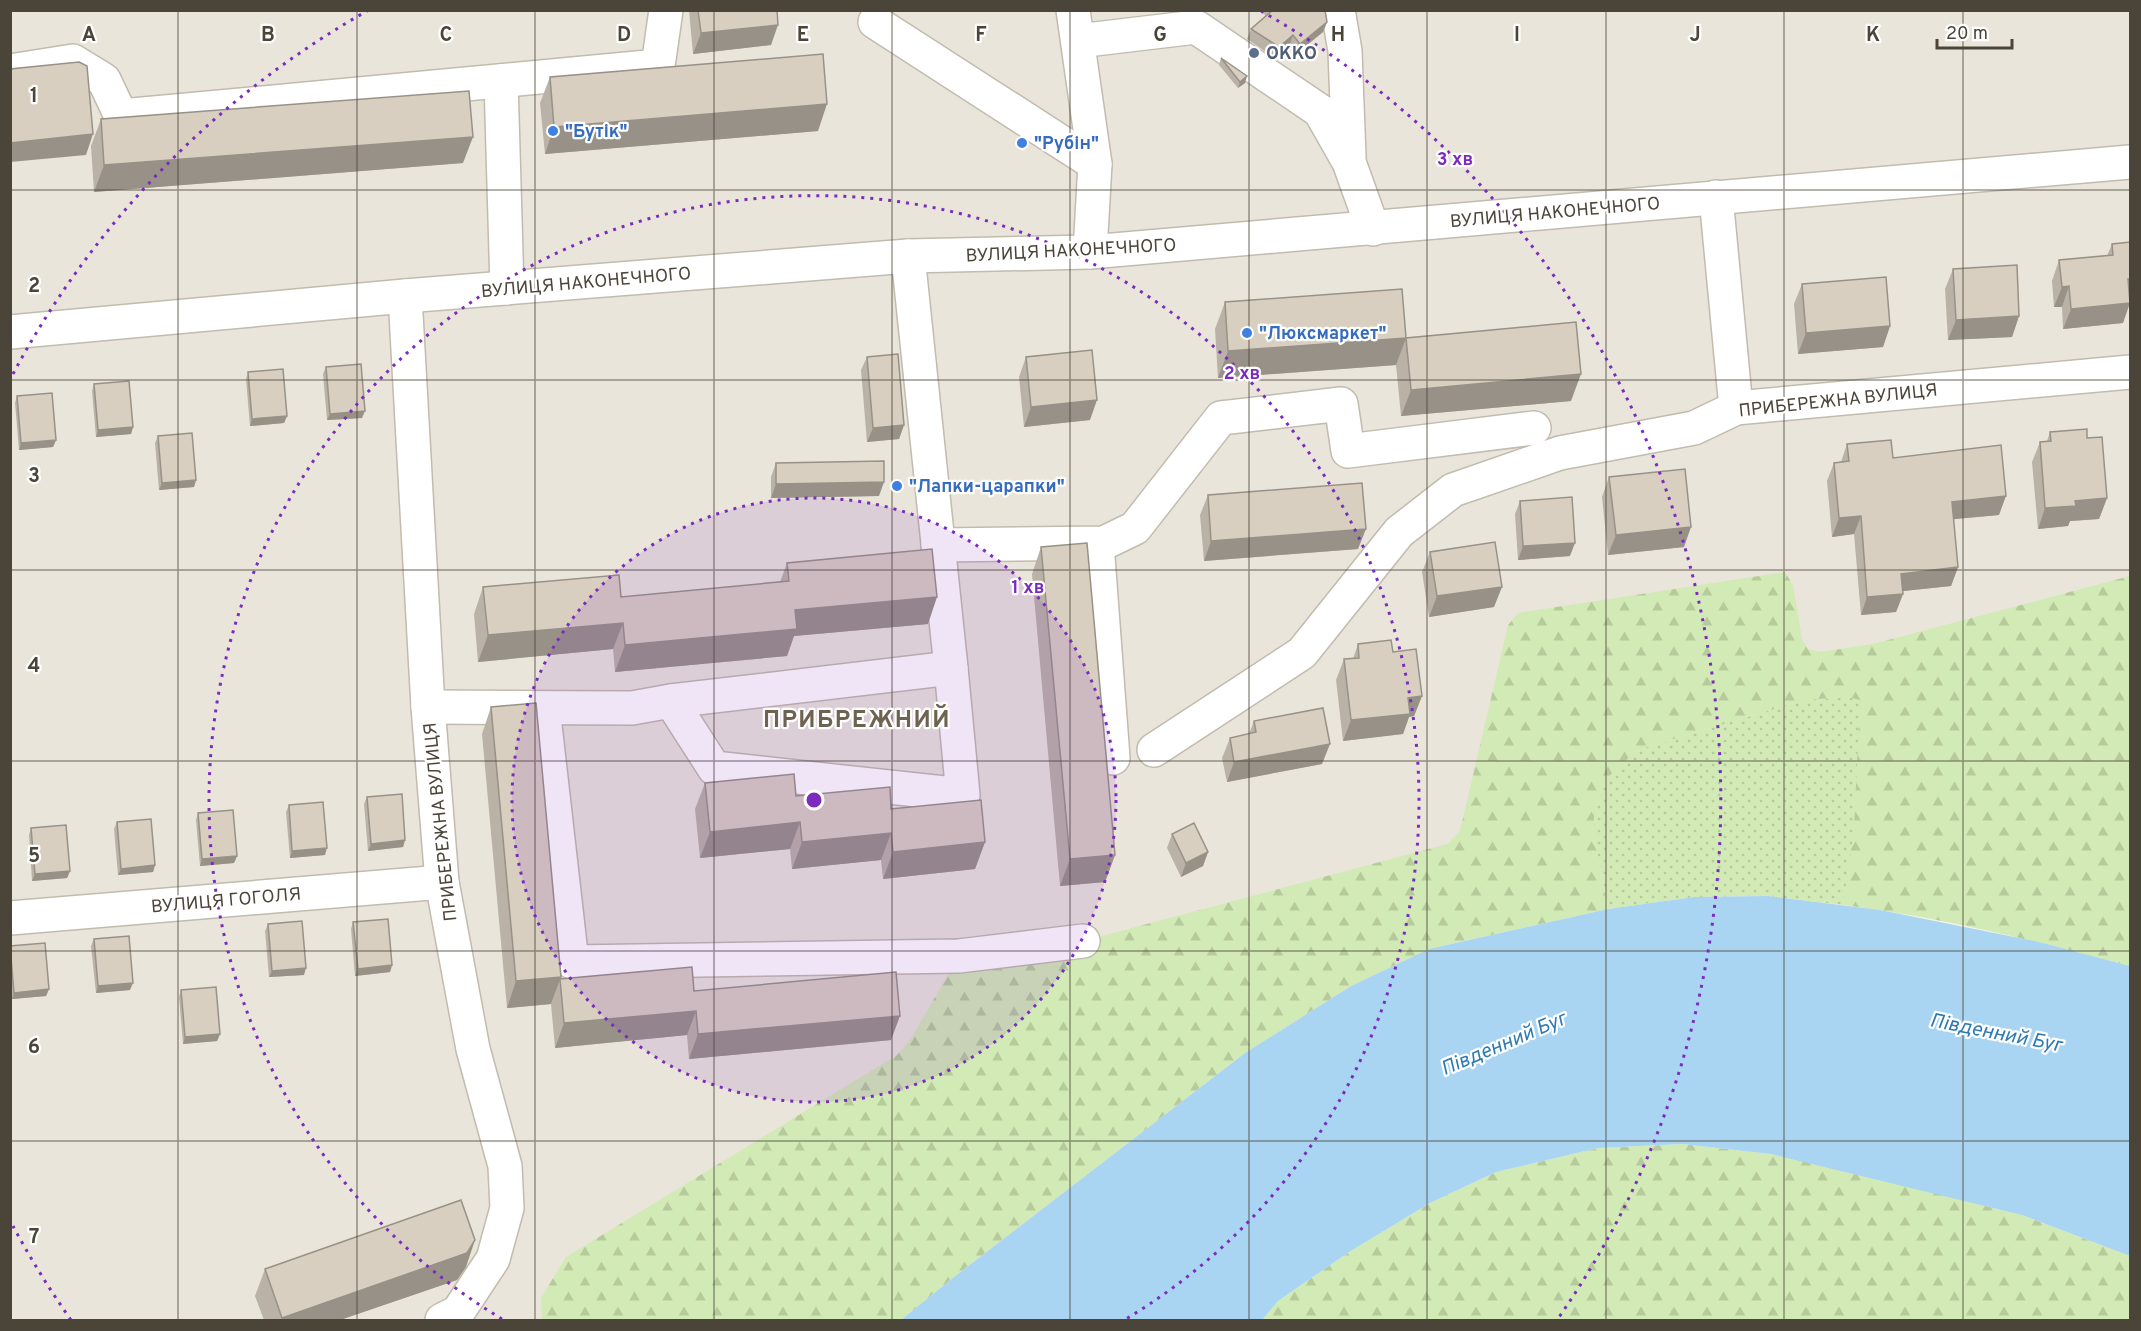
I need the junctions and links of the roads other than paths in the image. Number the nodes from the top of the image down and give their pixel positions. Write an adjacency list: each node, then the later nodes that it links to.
1 (666, 10): 6 (street)
2 (1338, 10): 7 (street)
3 (875, 22): 9 (street)
4 (1075, 26): 7 (street); 9 (street)
5 (10, 71): 6 (street)
6 (501, 81): 14 (street)
7 (1349, 162): 11 (street)
8 (2130, 162): 10 (street, ВУЛИЦЯ НАКОНЕЧНОГО)
9 (1095, 164): 12 (street)
10 (1716, 197): 11 (street, ВУЛИЦЯ НАКОНЕЧНОГО); 18 (street)
11 (1373, 229): 12 (street, ВУЛИЦЯ НАКОНЕЧНОГО)
12 (1090, 252): 13 (street, ВУЛИЦЯ НАКОНЕЧНОГО)
13 (908, 256): 14 (street, ВУЛИЦЯ НАКОНЕЧНОГО); 21 (street)
14 (507, 288): 15 (street, ВУЛИЦЯ НАКОНЕЧНОГО)
15 (405, 296): 16 (street, ВУЛИЦЯ НАКОНЕЧНОГО); 24 (street, ПРИБЕРЕЖНА ВУЛИЦЯ)
16 (10, 332)
17 (2130, 372): 18 (street, ПРИБЕРЕЖНА ВУЛИЦЯ)
18 (1736, 408): 26 (street, ПРИБЕРЕЖНА ВУЛИЦЯ)
19 (1534, 428): 20 (street)
20 (1097, 544): 21 (street); 27 (street)
21 (938, 545): 22 (street)
22 (951, 668): 23 (street); 23 (street)
23 (671, 701): 25 (street)
24 (428, 707): 25 (street); 28 (street, ПРИБЕРЕЖНА ВУЛИЦЯ)
25 (543, 708): 30 (street)
26 (1154, 750)
27 (1113, 758)
28 (442, 882): 29 (street, ВУЛИЦЯ ГОГОЛЯ); 31 (street, ПРИБЕРЕЖНА ВУЛИЦЯ)
29 (10, 918)
30 (1083, 941)
31 (442, 1320)

